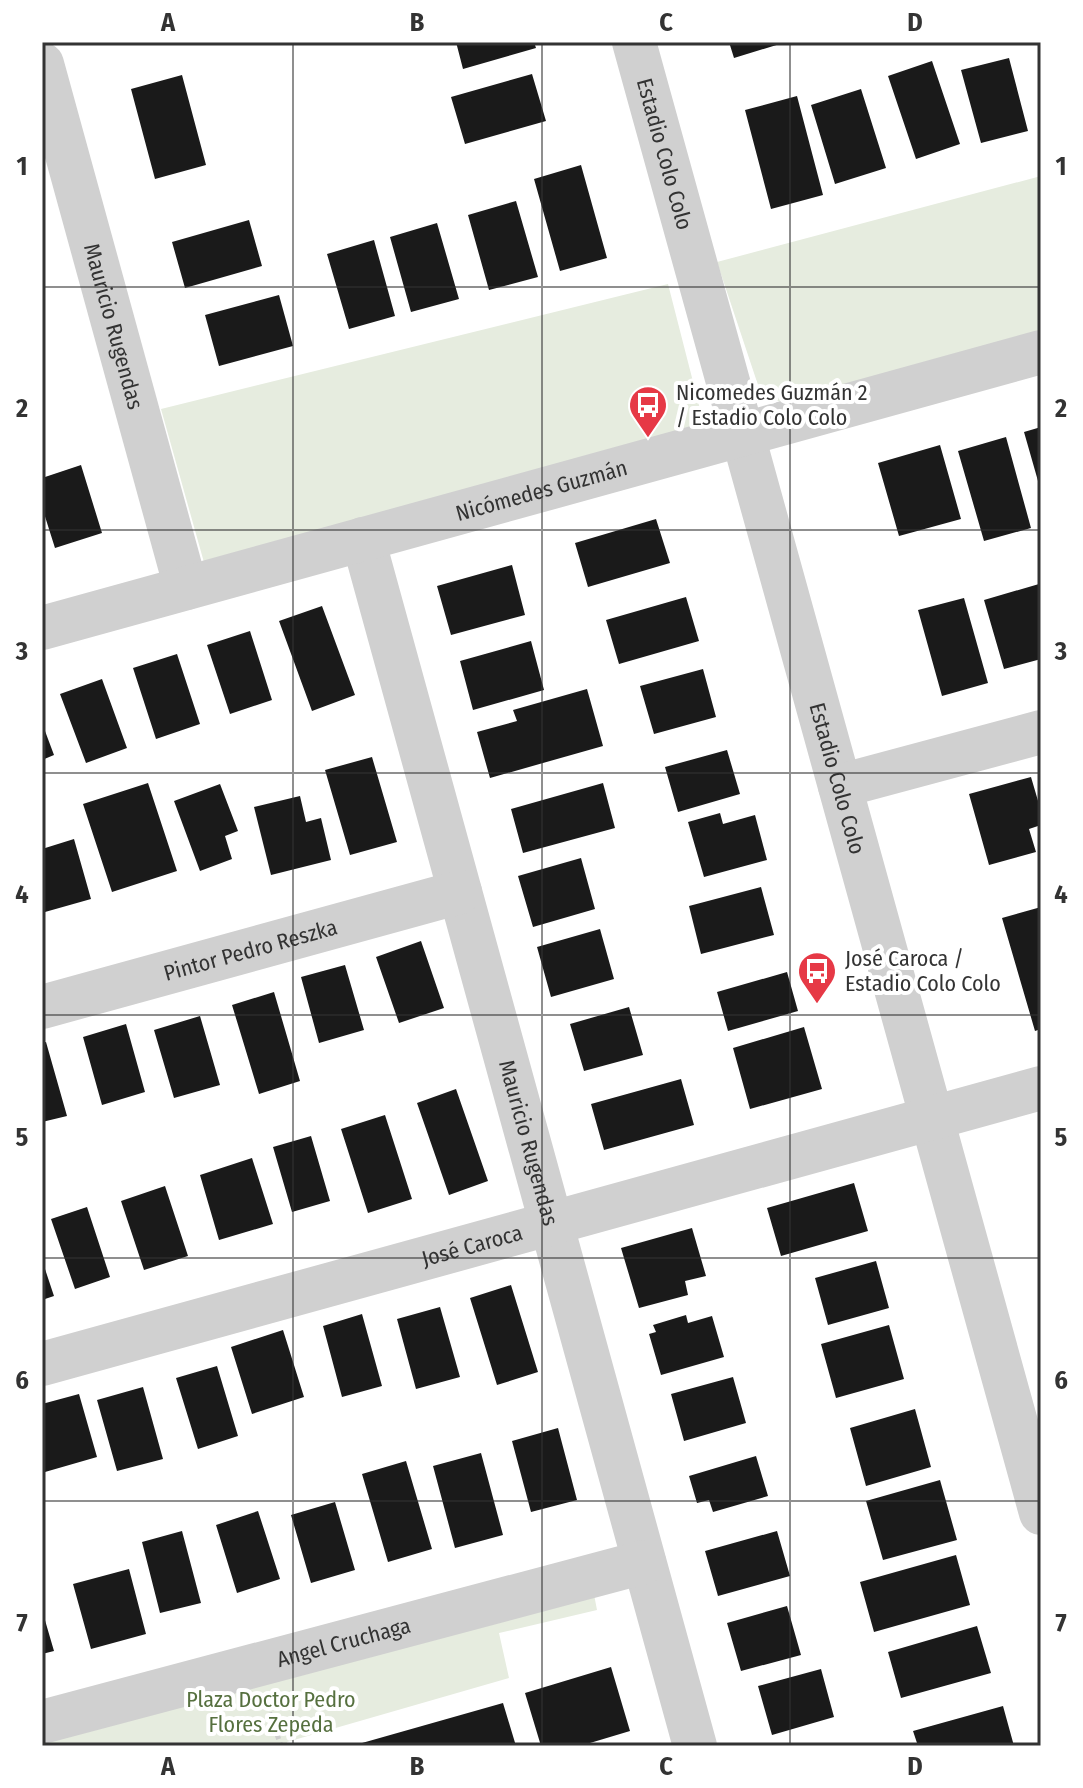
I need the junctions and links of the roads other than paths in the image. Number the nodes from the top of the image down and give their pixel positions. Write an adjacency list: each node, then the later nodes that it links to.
1 (634, 42): 4 (street, Estadio Colo Colo)
2 (42, 64): 6 (street, Mauricio Rugendas)
3 (1041, 352): 4 (street, Nicómedes Guzmán)
4 (742, 434): 5 (street, Nicómedes Guzmán); 9 (street, Estadio Colo Colo)
5 (363, 539): 6 (street, Nicómedes Guzmán); 10 (street, Mauricio Rugendas)
6 (186, 588): 7 (street, Nicómedes Guzmán)
7 (42, 628)
8 (1041, 732): 9 (street)
9 (840, 786): 13 (street, Estadio Colo Colo)
10 (460, 892): 11 (street, Pintor Pedro Reszka); 14 (street, Mauricio Rugendas)
11 (42, 1007)
12 (1041, 1088): 13 (street, José Caroca)
13 (931, 1118): 14 (street, José Caroca); 16 (street, Estadio Colo Colo)
14 (551, 1223): 15 (street, José Caroca); 18 (street, Mauricio Rugendas)
15 (42, 1364)
16 (1033, 1449): 17 (street, Estadio Colo Colo)
17 (1041, 1513)
18 (644, 1562): 19 (street, Angel Cruchaga); 20 (street, Mauricio Rugendas)
19 (42, 1722)
20 (695, 1746)

